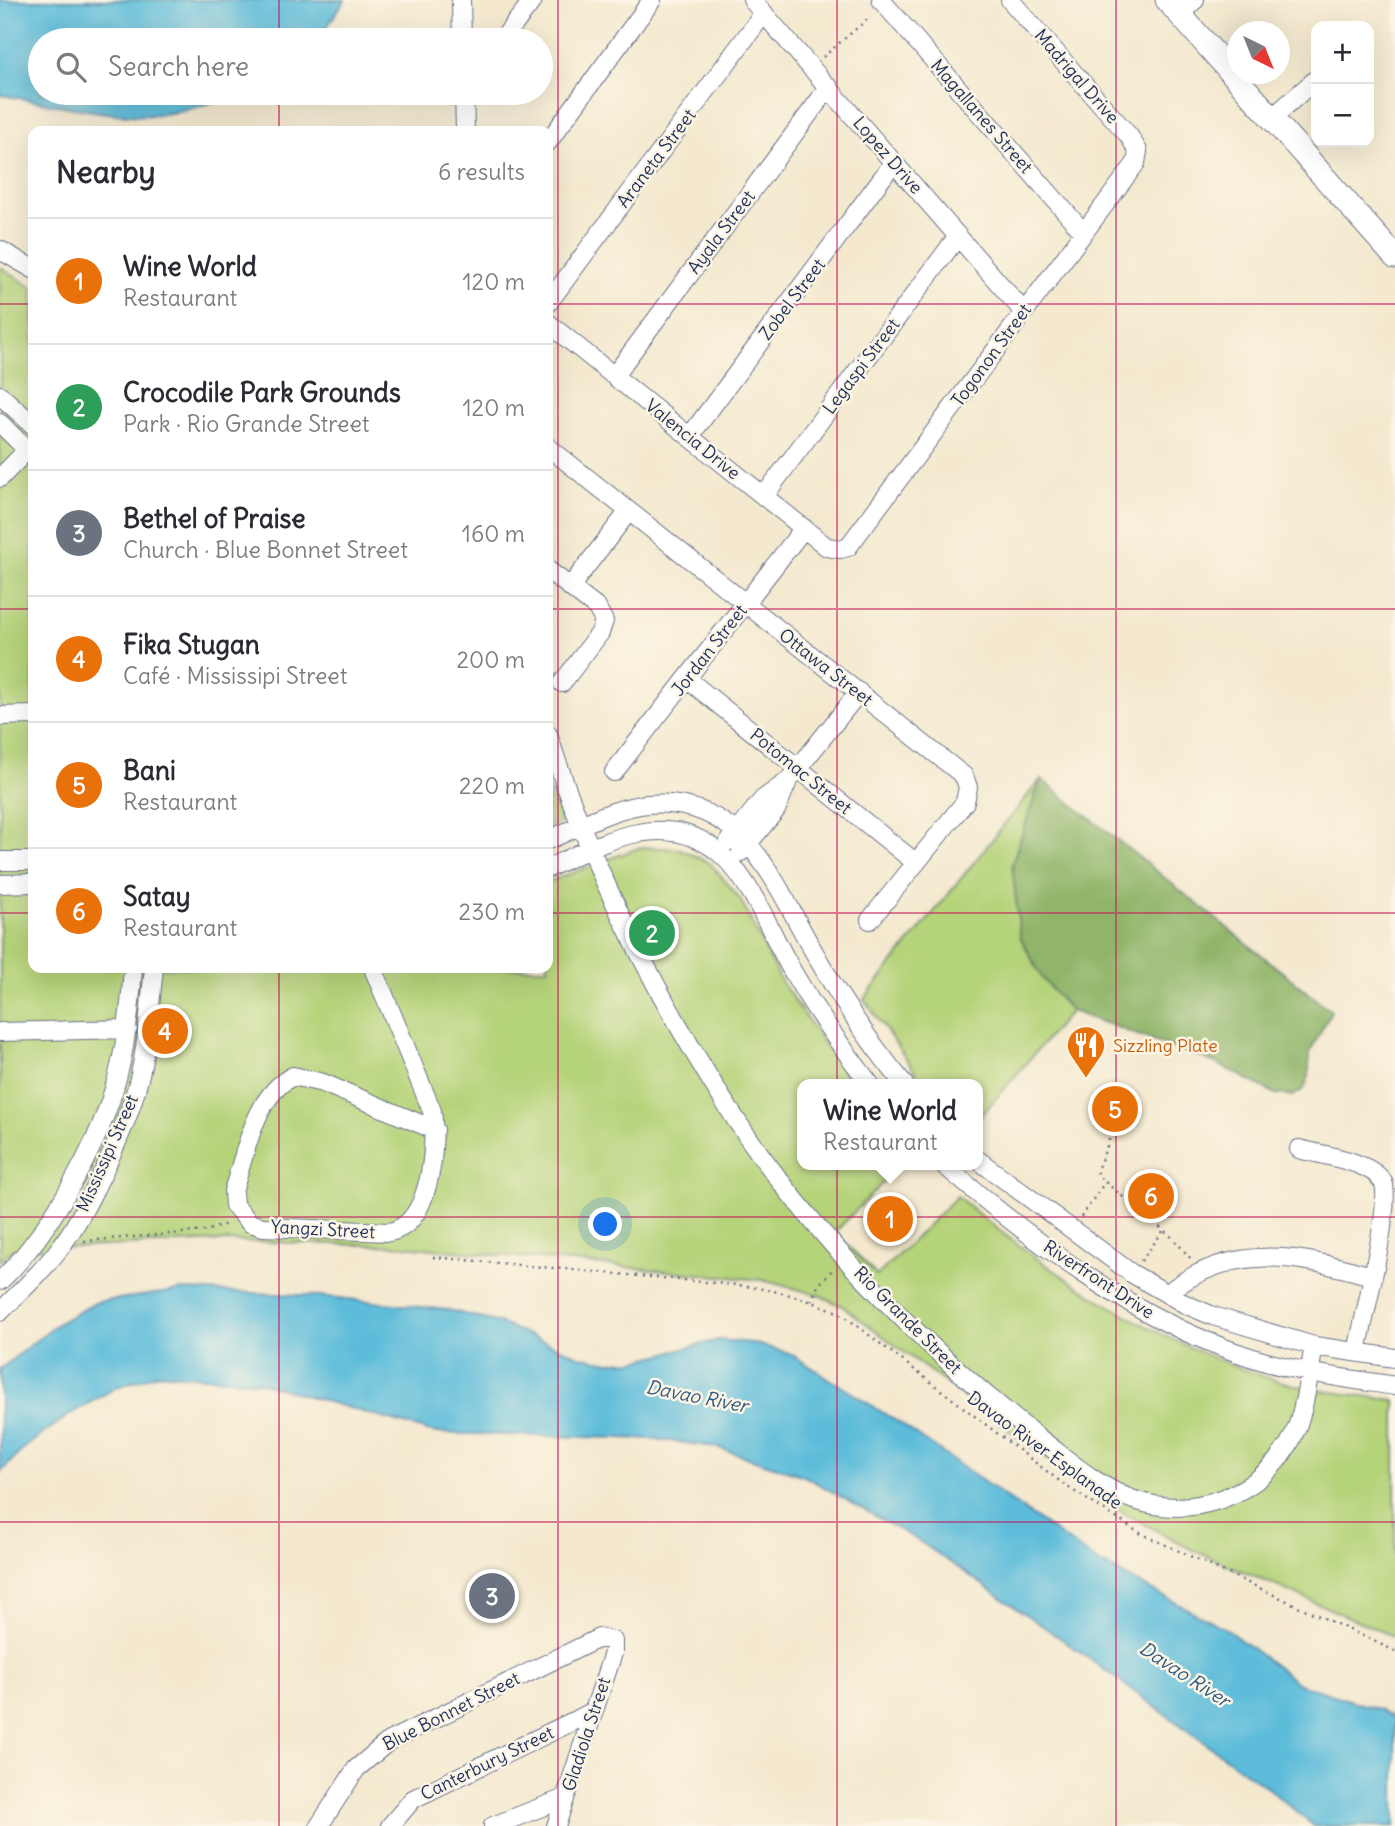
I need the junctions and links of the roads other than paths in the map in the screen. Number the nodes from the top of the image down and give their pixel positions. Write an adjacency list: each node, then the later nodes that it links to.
1 (461, 0): 8 (street)
2 (533, 0): 9 (street)
3 (652, 0): 15 (street)
4 (1010, 0): 16 (street, Madrigal Drive)
5 (882, 2): 18 (street, Magallanes Street)
6 (1180, 5): 13 (main road)
7 (758, 7): 11 (street, Lopez Drive); 23 (street, Araneta Street)
8 (462, 28)
9 (511, 28)
10 (1311, 83): 13 (street)
11 (829, 87): 17 (street, Lopez Drive); 26 (street, Ayala Street)
12 (464, 105): 14 (street)
13 (1272, 118): 21 (main road)
14 (465, 126)
15 (553, 135)
16 (1138, 156): 18 (street, Togonon Street)
17 (894, 162): 19 (street, Lopez Drive); 30 (street, Zobel Street)
18 (1083, 232): 24 (street, Togonon Street)
19 (958, 236): 24 (street, Lopez Drive); 35 (street, Legaspi Street)
20 (0, 250): 22 (street)
21 (1395, 257)
22 (28, 266)
23 (553, 296)
24 (1023, 311): 38 (street, Togonon Street)
25 (553, 327): 26 (street, Valencia Drive)
26 (614, 376): 30 (street, Valencia Drive)
27 (0, 395): 28 (street)
28 (28, 420)
29 (0, 423): 31 (street)
30 (690, 436): 35 (street, Valencia Drive)
31 (28, 447)
32 (553, 451): 36 (street, Ottawa Street)
33 (28, 453): 34 (street)
34 (0, 478)
35 (764, 496): 37 (street, Valencia Drive)
36 (629, 511): 40 (street); 41 (street, Ottawa Street)
37 (804, 528): 38 (street, Valencia Drive); 41 (street, Jordan Street)
38 (841, 550)
39 (553, 574): 40 (street)
40 (570, 587): 43 (street)
41 (746, 603): 42 (street, Jordan Street); 44 (street, Ottawa Street)
42 (687, 679): 48 (street, Jordan Street); 49 (street, Potomac Street)
43 (562, 682)
44 (859, 692): 49 (street); 57 (street, Ottawa Street)
45 (28, 715): 46 (street)
46 (0, 716)
47 (553, 748): 50 (street, Rio Grande Street)
48 (614, 772)
49 (793, 775): 51 (street); 57 (street, Potomac Street)
50 (582, 826): 51 (street); 52 (street); 53 (street, Rio Grande Street)
51 (742, 837): 54 (street); 68 (street)
52 (553, 838)
53 (592, 850): 54 (street); 58 (street); 82 (street, Rio Grande Street)
54 (726, 858): 67 (street)
55 (28, 860): 56 (street)
56 (0, 861)
57 (916, 863): 61 (street, Ottawa Street)
58 (553, 866)
59 (28, 883): 60 (street)
60 (0, 884)
61 (870, 920)
62 (133, 973): 65 (street, Mississipi Street)
63 (153, 973): 78 (street, Mississipi Street)
64 (375, 973): 69 (street, Yangzi Street)
65 (128, 1029): 66 (street); 75 (street, Mississipi Street)
66 (0, 1032)
67 (867, 1079)
68 (900, 1079)
69 (435, 1130): 69 (street, Yangzi Street)
70 (1299, 1149): 74 (street)
71 (983, 1164): 73 (street, Riverfront Drive)
72 (950, 1170): 76 (street, Riverfront Drive)
73 (1131, 1273): 76 (street); 77 (street, Riverfront Drive)
74 (1372, 1276): 77 (street); 80 (street)
75 (0, 1281)
76 (1115, 1294): 82 (street, Riverfront Drive)
77 (1167, 1294): 79 (street, Riverfront Drive)
78 (0, 1312)
79 (1314, 1346): 80 (street, Riverfront Drive); 82 (street, Rio Grande Street)
80 (1357, 1352): 81 (street, Riverfront Drive)
81 (1395, 1358)
82 (1308, 1373): 83 (street, Riverfront Drive)
83 (1395, 1386)
84 (613, 1641): 85 (street, Gladiola Street); 87 (street, Blue Bonnet Street)
85 (594, 1712): 86 (street, Gladiola Street); 88 (street, Canterbury Street)
86 (565, 1798): 89 (street); 90 (street, Gladiola Street)
87 (319, 1826)
88 (390, 1826)
89 (493, 1826)
90 (556, 1826)

